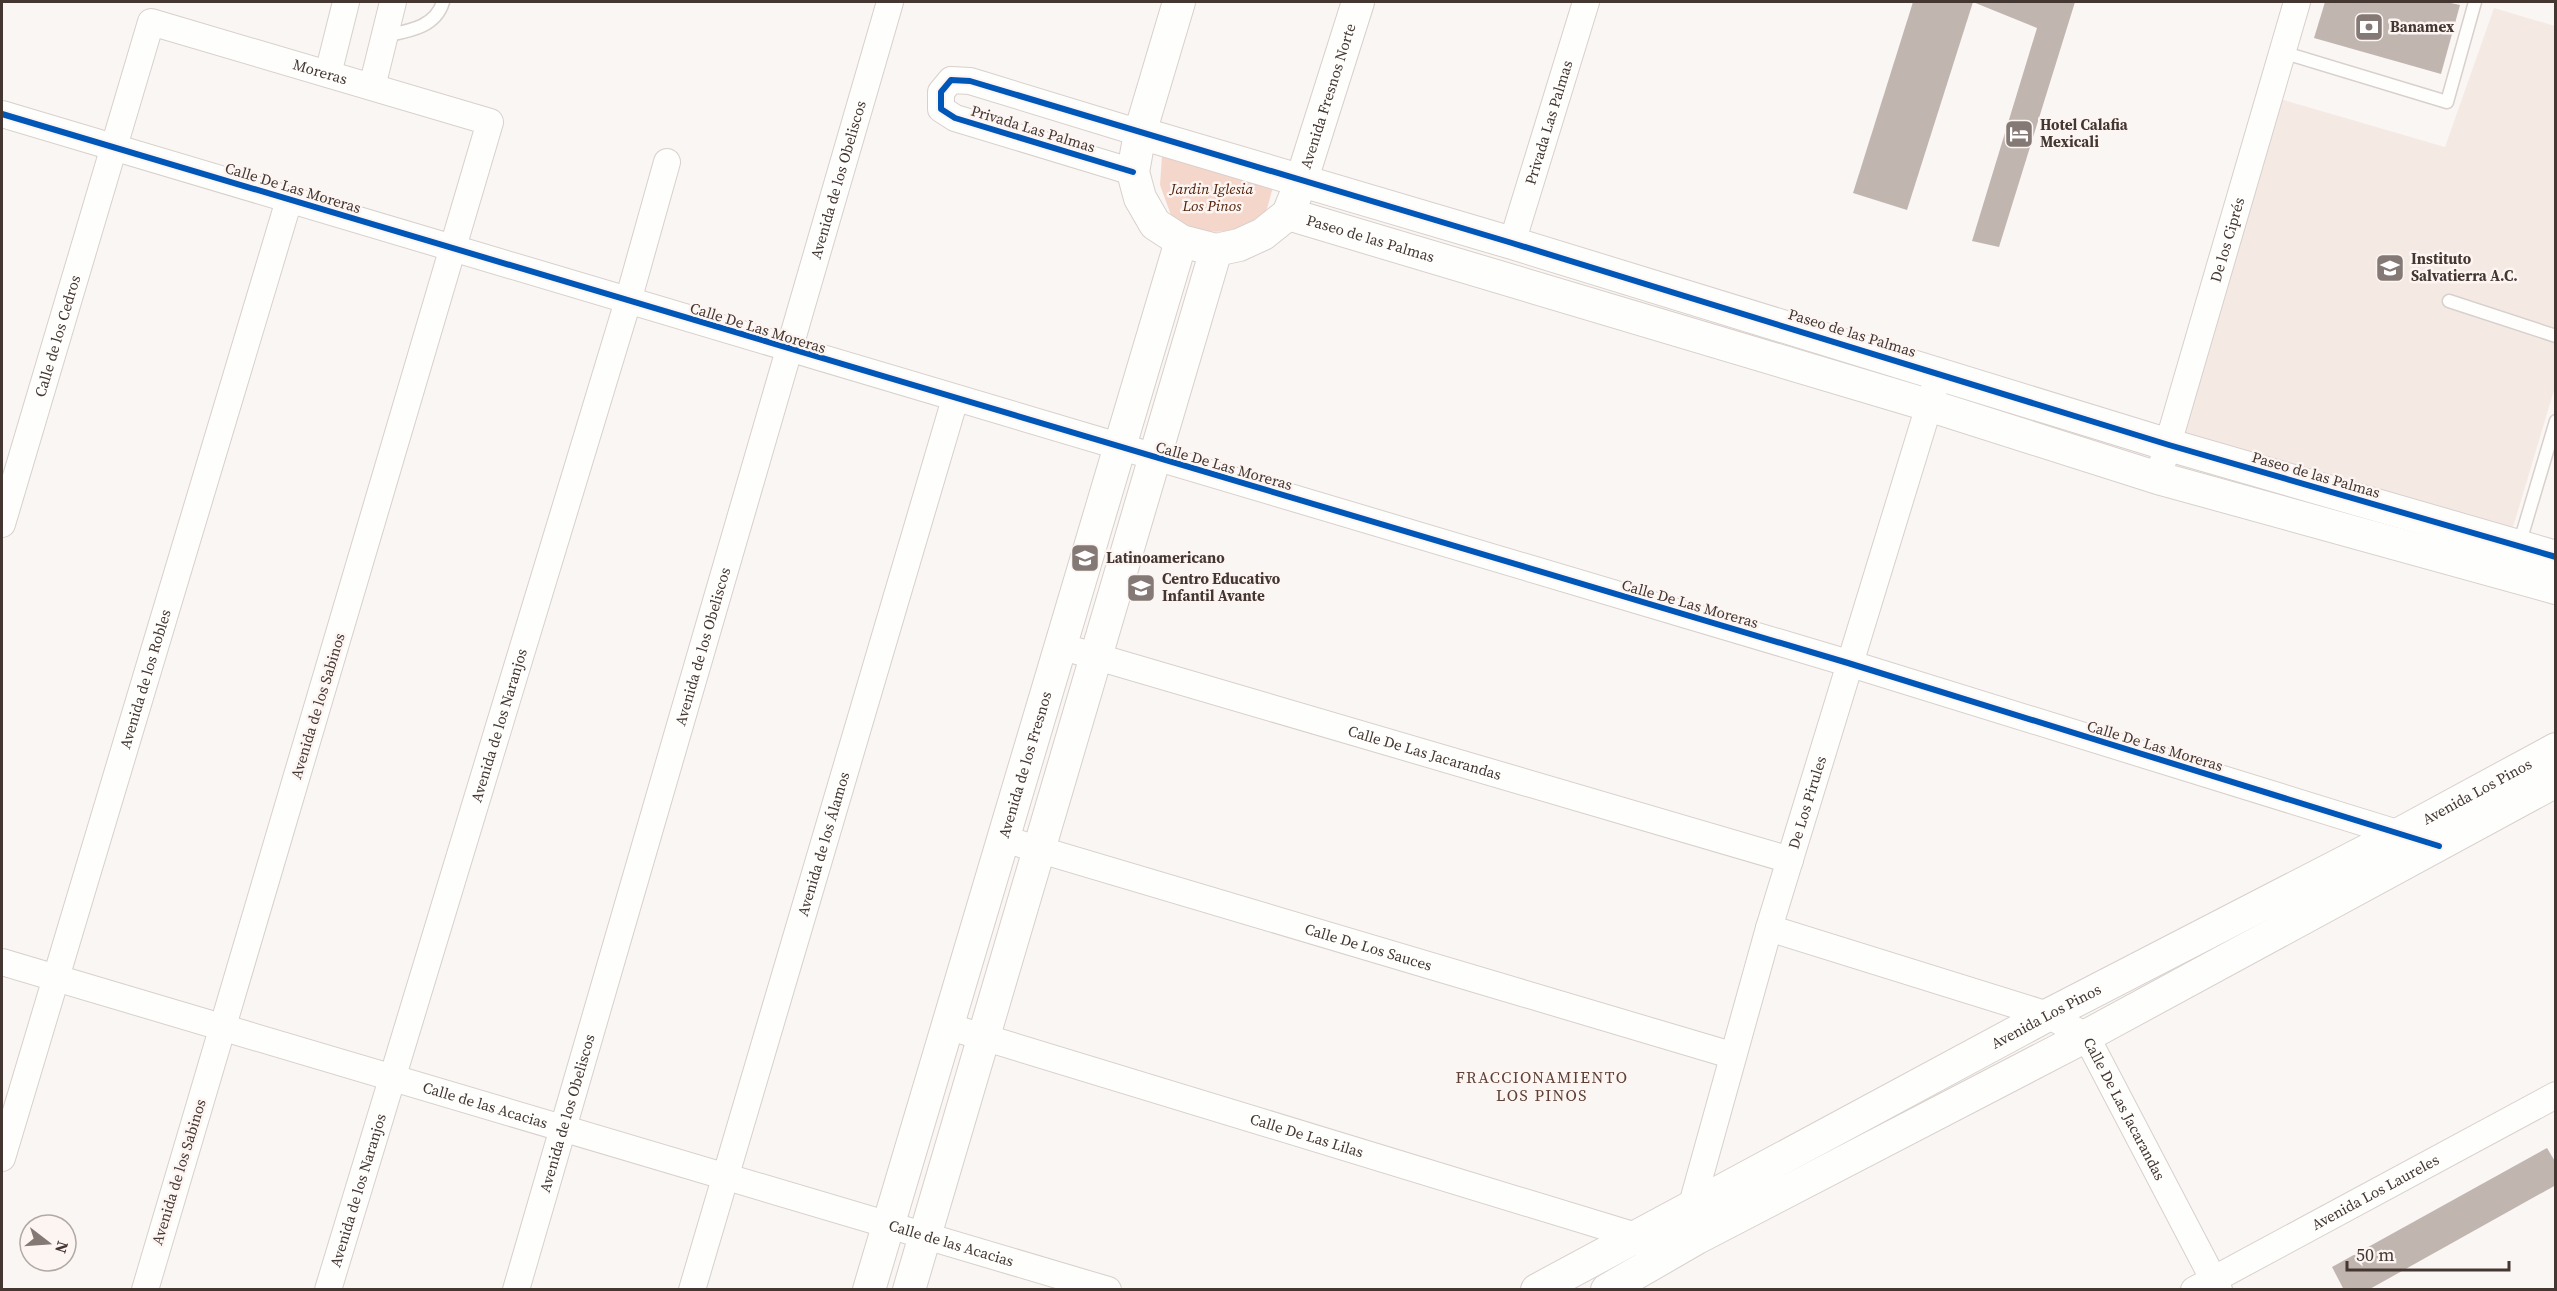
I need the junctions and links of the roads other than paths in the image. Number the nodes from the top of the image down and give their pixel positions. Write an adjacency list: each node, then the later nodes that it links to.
1 (346, 2): 13 (street)
2 (393, 2): 11 (street)
3 (443, 2): 11 (lane)
4 (890, 2): 31 (street, Avenida de los Obeliscos)
5 (1179, 2): 17 (street)
6 (1358, 2): 21 (street, Avenida Fresnos Norte)
7 (1586, 2): 25 (street, Privada Las Palmas)
8 (2297, 2): 12 (street, De los Ciprés)
9 (2475, 2): 12 (lane)
10 (151, 22): 13 (street, Moreras); 18 (street, Calle de los Cedros)
11 (384, 36): 14 (street)
12 (2282, 52): 36 (street, De los Ciprés)
13 (328, 74): 14 (street, Moreras)
14 (372, 87): 16 (street, Moreras)
15 (2, 114): 18 (street, Calle De Las Moreras)
16 (490, 122): 26 (street, Avenida de los Sabinos)
17 (1140, 133): 20 (street); 20 (street, Privada Las Palmas); 21 (street, Paseo de las Palmas)
18 (114, 148): 22 (street, Calle De Las Moreras); 40 (street, Calle de los Cedros)
19 (667, 162): 28 (street, Avenida de los Naranjos)
20 (1133, 172): 24 (street, Avenida Fresnos Norte)
21 (1302, 182): 23 (street, Avenida Fresnos Norte); 25 (street, Paseo de las Palmas)
22 (290, 200): 26 (street, Calle De Las Moreras); 56 (street, Avenida de los Robles)
23 (1288, 214): 27 (street, Avenida Fresnos Norte); 34 (street, Paseo de las Palmas)
24 (1181, 241): 27 (street, Avenida Fresnos Norte); 37 (street, Avenida de los Fresnos)
25 (1512, 243): 32 (street, Paseo de las Palmas)
26 (453, 249): 28 (street, Calle De Las Moreras); 59 (street, Avenida de los Sabinos)
27 (1216, 250): 38 (street)
28 (628, 301): 31 (street, Calle De Las Moreras); 63 (street, Avenida de los Naranjos)
29 (2449, 301): 30 (lane)
30 (2556, 336)
31 (788, 349): 33 (street, Calle De Las Moreras); 65 (street, Avenida de los Obeliscos)
32 (1940, 373): 34 (street, De Los Pirules); 36 (street, Paseo de las Palmas)
33 (955, 399): 37 (street, Calle De Las Moreras); 67 (street, Avenida de los Álamos)
34 (1928, 405): 39 (street, Paseo de las Palmas); 46 (street, De Los Pirules)
35 (2556, 421): 41 (lane)
36 (2169, 445): 39 (street, De los Ciprés); 41 (street, Paseo de las Palmas)
37 (1118, 447): 38 (street, Calle De Las Moreras); 44 (street, Avenida de los Fresnos)
38 (1154, 458): 45 (street); 46 (street, Calle De Las Moreras)
39 (2158, 478): 43 (street, Paseo de las Palmas)
40 (2, 524)
41 (2519, 546): 42 (street, Paseo de las Palmas)
42 (2556, 557)
43 (2556, 588)
44 (1059, 646): 45 (street, Calle De Las Jacarandas); 50 (street, Avenida de los Fresnos)
45 (1095, 657): 52 (street); 53 (street, Calle De Las Jacarandas)
46 (1848, 663): 49 (street, Calle De Las Moreras); 53 (street, De Los Pirules)
47 (2556, 749): 49 (street, Avenida Los Pinos)
48 (2556, 782): 51 (street, Avenida Los Pinos)
49 (2399, 834): 51 (street, Calle De Las Moreras); 57 (street, Avenida Los Pinos)
50 (1004, 839): 52 (street, Calle De Los Sauces); 58 (street, Avenida de los Fresnos)
51 (2439, 846): 60 (street, Avenida Los Pinos)
52 (1038, 849): 61 (street); 62 (street, Calle De Los Sauces)
53 (1790, 860): 54 (street, De Los Pirules)
54 (1769, 928): 57 (street, Calle De Las Jacarandas); 62 (street, De Los Pirules)
55 (2, 962): 56 (street, Calle de las Acacias)
56 (56, 978): 59 (street, Calle de las Acacias); 66 (street, Avenida de los Robles)
57 (2048, 1015): 60 (street, Calle De Las Jacarandas); 68 (street, Avenida Los Pinos)
58 (947, 1026): 61 (street, Calle De Las Lilas); 69 (street, Avenida de los Fresnos)
59 (222, 1027): 63 (street, Calle de las Acacias); 73 (street, Avenida de los Sabinos)
60 (2086, 1035): 68 (street, Avenida Los Pinos); 72 (street, Calle De Las Jacarandas)
61 (984, 1037): 70 (street); 71 (street, Calle De Las Lilas)
62 (1731, 1055): 68 (street, De Los Pirules)
63 (393, 1078): 65 (street, Calle de las Acacias); 74 (street, Avenida de los Naranjos)
64 (2556, 1095): 72 (street, Avenida Los Laureles)
65 (565, 1128): 67 (street, Calle de las Acacias); 75 (street, Avenida de los Obeliscos)
66 (2, 1158)
67 (726, 1176): 69 (street, Calle de las Acacias); 76 (street, Avenida de los Álamos)
68 (1694, 1223): 71 (street, Avenida Los Pinos)
69 (889, 1224): 70 (street, Calle de las Acacias); 77 (street, Avenida de los Fresnos)
70 (925, 1235): 78 (street); 79 (street, Calle de las Acacias)
71 (1647, 1250): 80 (street, Avenida Los Pinos); 81 (street, Avenida Los Pinos)
72 (2209, 1286)
73 (145, 1290)
74 (328, 1290)
75 (516, 1290)
76 (692, 1290)
77 (869, 1290)
78 (909, 1290)
79 (1108, 1290)
80 (1537, 1290)
81 (1607, 1290)

